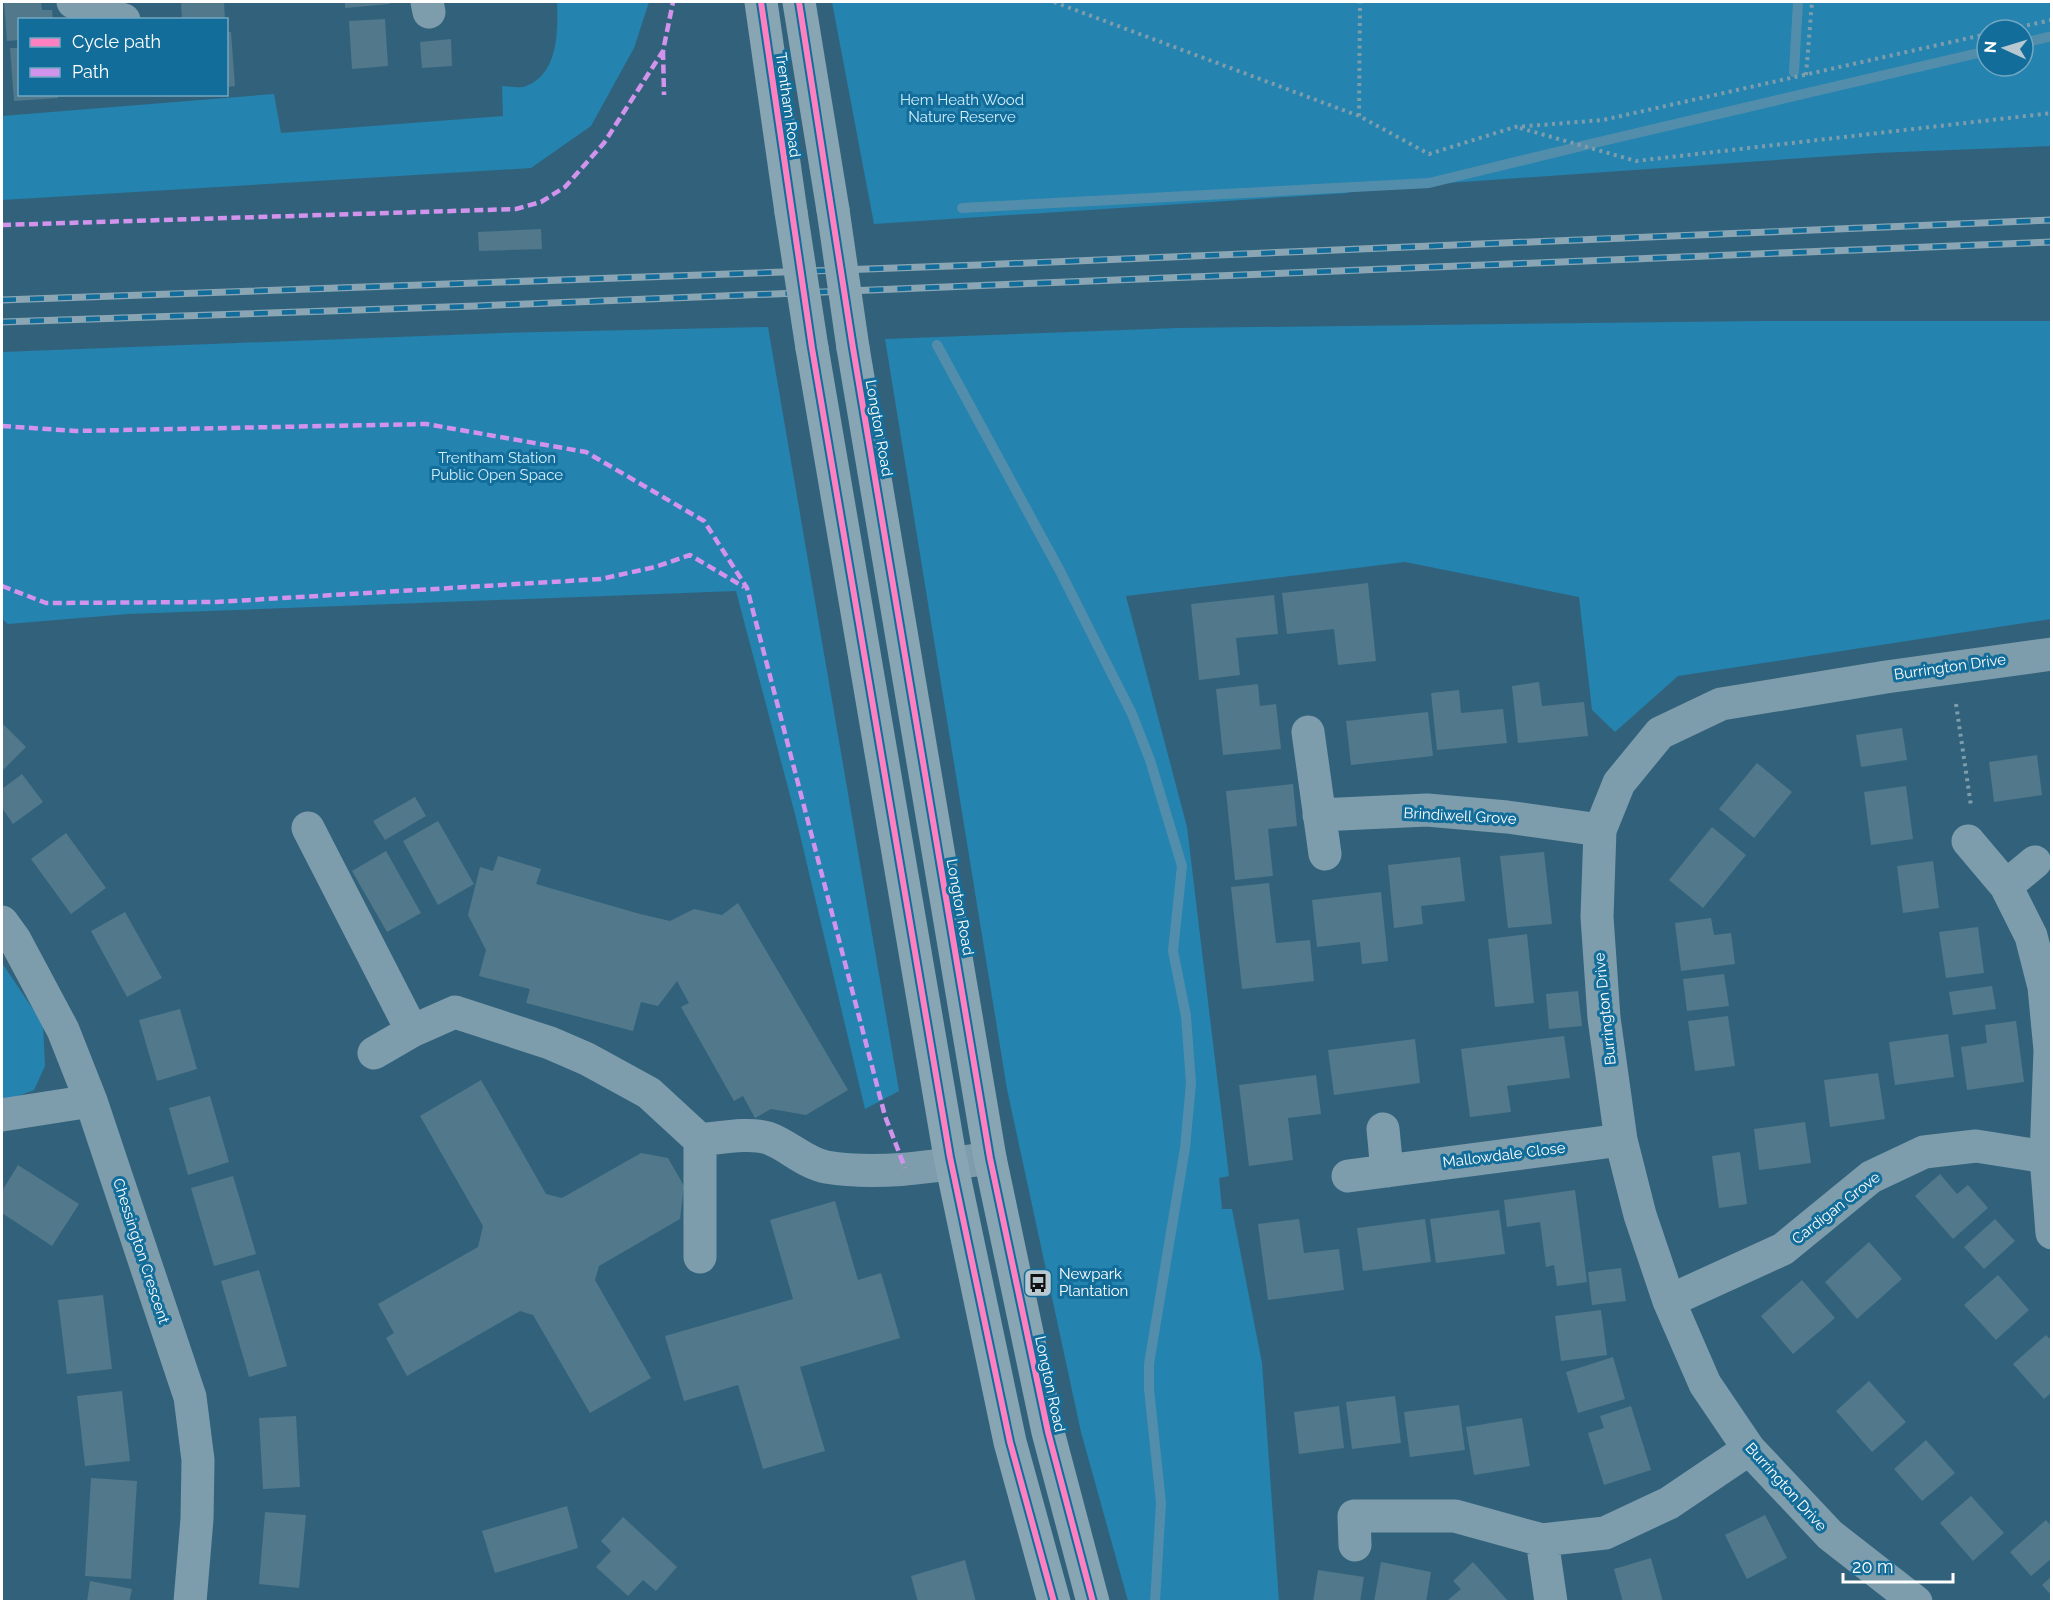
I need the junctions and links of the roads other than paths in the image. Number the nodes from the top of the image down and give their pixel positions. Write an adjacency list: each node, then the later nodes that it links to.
1 (73, 2): 4 (street)
2 (761, 2): 25 (main road, Trentham Road, bridge)
3 (799, 2): 5 (main road, Trentham Road)
4 (118, 18)
5 (833, 210): 24 (main road, Longton Road, bridge)
6 (2052, 654): 10 (street, Burrington Drive)
7 (1308, 732): 8 (street)
8 (1319, 815): 10 (street, Brindiwell Grove); 12 (street)
9 (308, 828): 16 (street)
10 (1600, 830): 22 (street, Burrington Drive)
11 (1968, 841): 14 (street)
12 (1325, 854)
13 (2035, 862): 14 (street)
14 (2006, 886): 23 (street)
15 (2, 922): 18 (street, Chessington Crescent)
16 (412, 1031): 17 (street); 21 (street)
17 (374, 1053)
18 (91, 1101): 19 (street); 34 (street, Chessington Crescent)
19 (2, 1115)
20 (1383, 1128): 26 (street)
21 (700, 1140): 25 (street); 29 (street)
22 (1621, 1140): 26 (street, Mallowdale Close); 30 (street, Burrington Drive)
23 (2046, 1157): 28 (street); 30 (street, Cardigan Grove)
24 (990, 1158): 25 (street); 36 (main road, Longton Road)
25 (952, 1164): 35 (main road)
26 (1387, 1171): 27 (street, Mallowdale Close)
27 (1347, 1176)
28 (2052, 1233)
29 (700, 1257)
30 (1669, 1301): 31 (street, Burrington Drive)
31 (1749, 1449): 33 (street); 38 (street, Burrington Drive)
32 (1353, 1518): 33 (street)
33 (1542, 1540): 37 (street)
34 (190, 1602)
35 (1054, 1602)
36 (1093, 1602)
37 (1551, 1602)
38 (1916, 1602)

